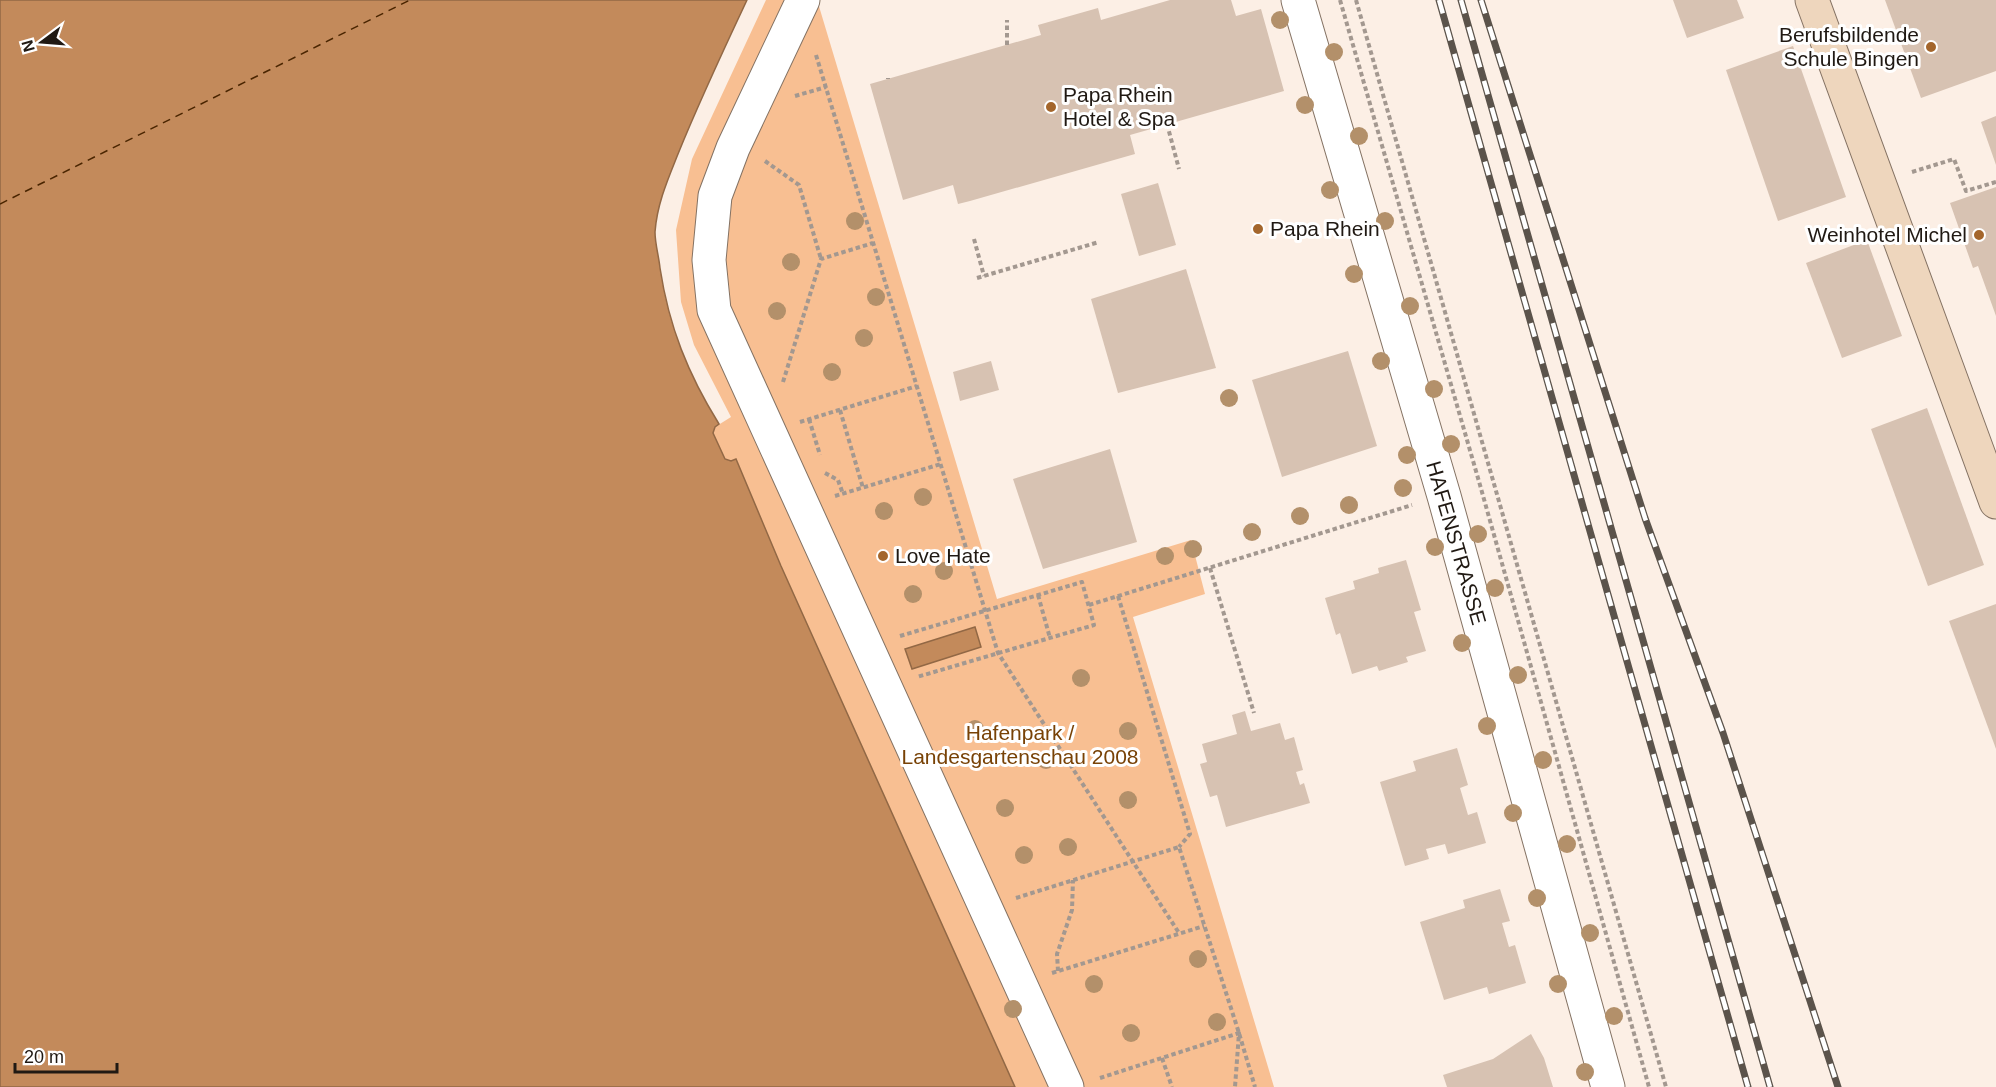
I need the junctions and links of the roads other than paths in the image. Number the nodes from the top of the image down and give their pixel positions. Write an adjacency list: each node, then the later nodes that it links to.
1 (1298, 0): 6 (street, HAFENSTRASSE)
2 (1812, 0): 4 (main road)
3 (802, 2): 5 (street)
4 (1996, 502)
5 (1080, 1083)
6 (1608, 1087)

